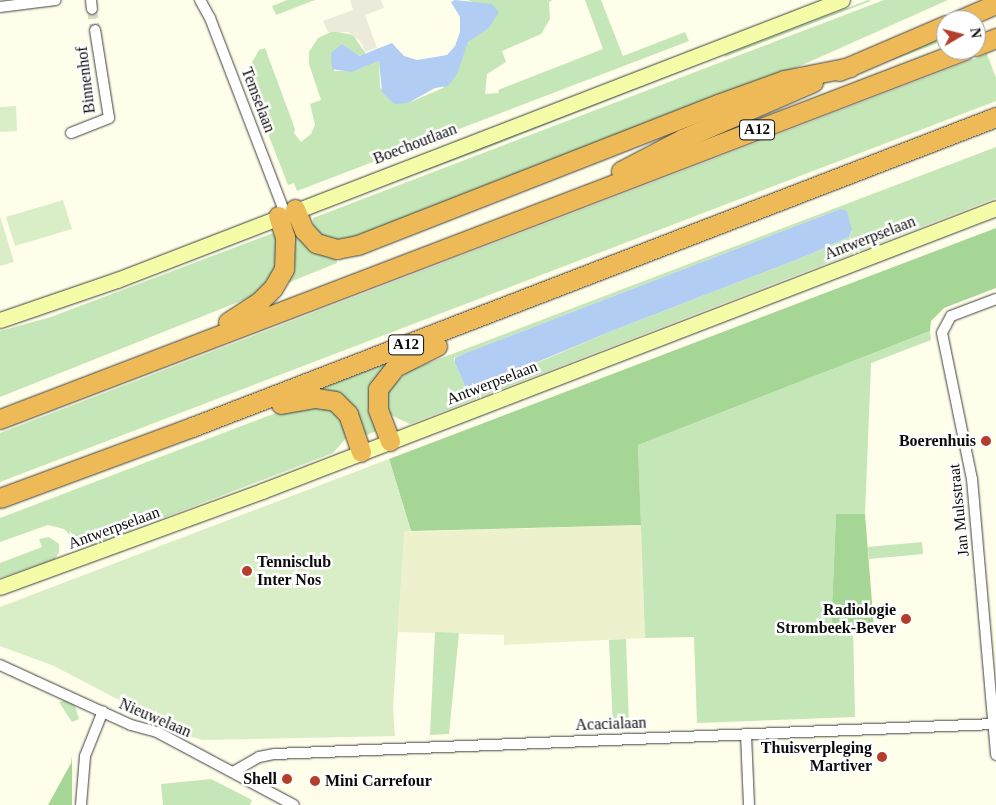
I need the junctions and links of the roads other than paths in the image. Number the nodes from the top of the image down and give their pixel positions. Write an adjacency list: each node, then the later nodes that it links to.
1 (56, 0): 5 (street)
2 (200, 0): 15 (street, Temselaan)
3 (842, 0): 15 (main road, Boechoutlaan)
4 (996, 4): 6 (highway)
5 (0, 7)
6 (982, 10)
7 (936, 29): 10 (highway)
8 (95, 30): 12 (street, Binnenhof)
9 (939, 60): 14 (highway, A12)
10 (850, 67): 14 (highway); 15 (highway)
11 (996, 117): 16 (highway, A12)
12 (71, 133)
13 (996, 208): 22 (main road, Antwerpselaan)
14 (549, 210): 19 (highway, A12)
15 (286, 213): 18 (main road, Boechoutlaan); 19 (highway)
16 (619, 262): 21 (highway, A12); 22 (highway)
17 (996, 299): 28 (street, Jan Mulsstraat)
18 (0, 320)
19 (188, 346): 20 (highway, A12)
20 (0, 419)
21 (192, 427): 23 (highway); 24 (highway, A12)
22 (390, 441): 23 (main road, Antwerpselaan)
23 (362, 452): 25 (main road, Antwerpselaan)
24 (0, 498)
25 (0, 587)
26 (0, 665): 27 (street, Nieuwelaan)
27 (103, 712): 31 (street, Nieuwelaan); 32 (street)
28 (994, 724): 29 (street, Acacialaan); 30 (street, Jan Mulsstraat)
29 (746, 734): 31 (street, Acacialaan); 34 (street)
30 (996, 755)
31 (233, 772): 33 (street, Nieuwelaan)
32 (82, 805)
33 (294, 805)
34 (749, 805)

